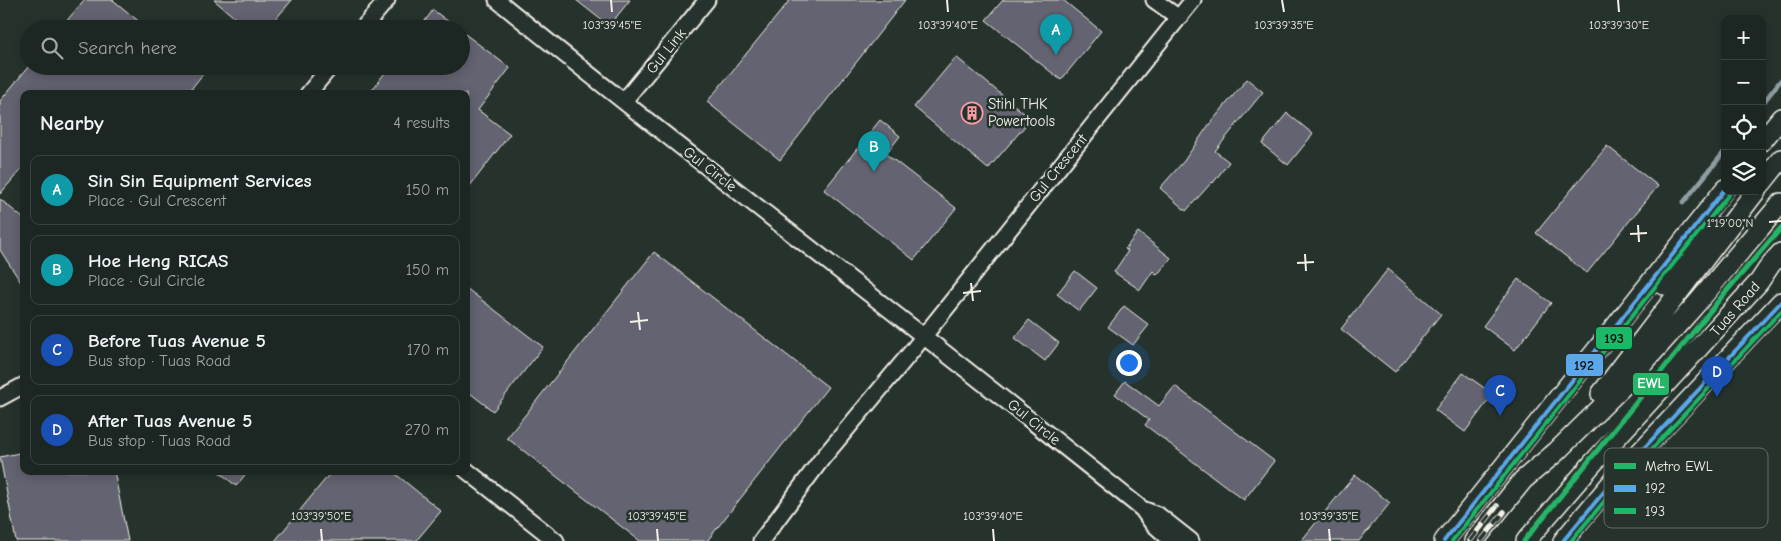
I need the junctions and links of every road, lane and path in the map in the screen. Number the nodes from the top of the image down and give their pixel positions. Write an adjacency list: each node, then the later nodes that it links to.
1 (387, 0): 7 (street)
2 (497, 0): 10 (street, Gul Circle)
3 (707, 0): 10 (street, Gul Link)
4 (1154, 0): 6 (street)
5 (1193, 0): 6 (street, Gul Crescent)
6 (1179, 18): 21 (street, Gul Crescent)
7 (370, 20)
8 (324, 75): 9 (street)
9 (311, 90)
10 (624, 101): 21 (street, Gul Circle)
11 (1781, 118): 12 (main road)
12 (1766, 136)
13 (1721, 194): 22 (main road)
14 (1747, 195): 22 (main road)
15 (1753, 195): 28 (main road)
16 (1781, 203): 28 (main road)
17 (1781, 253): 19 (main road, Tuas Road)
18 (1781, 265): 19 (street)
19 (1759, 282): 25 (main road, Tuas Road)
20 (1781, 302): 26 (main road, Tuas Road)
21 (924, 336): 31 (street, Gul Circle); 33 (street)
22 (1568, 386): 36 (main road)
23 (20, 387): 24 (street)
24 (0, 398)
25 (1607, 448)
26 (1644, 448)
27 (1604, 451): 38 (main road, Tuas Road)
28 (1556, 452): 37 (main road)
29 (470, 473): 32 (street)
30 (1604, 492): 39 (main road, Tuas Road)
31 (1142, 509): 34 (street, Gul Circle); 35 (street, Gul Circle)
32 (556, 541)
33 (761, 541)
34 (1172, 541)
35 (1191, 541)
36 (1444, 541)
37 (1474, 541)
38 (1526, 541)
39 (1563, 541)

